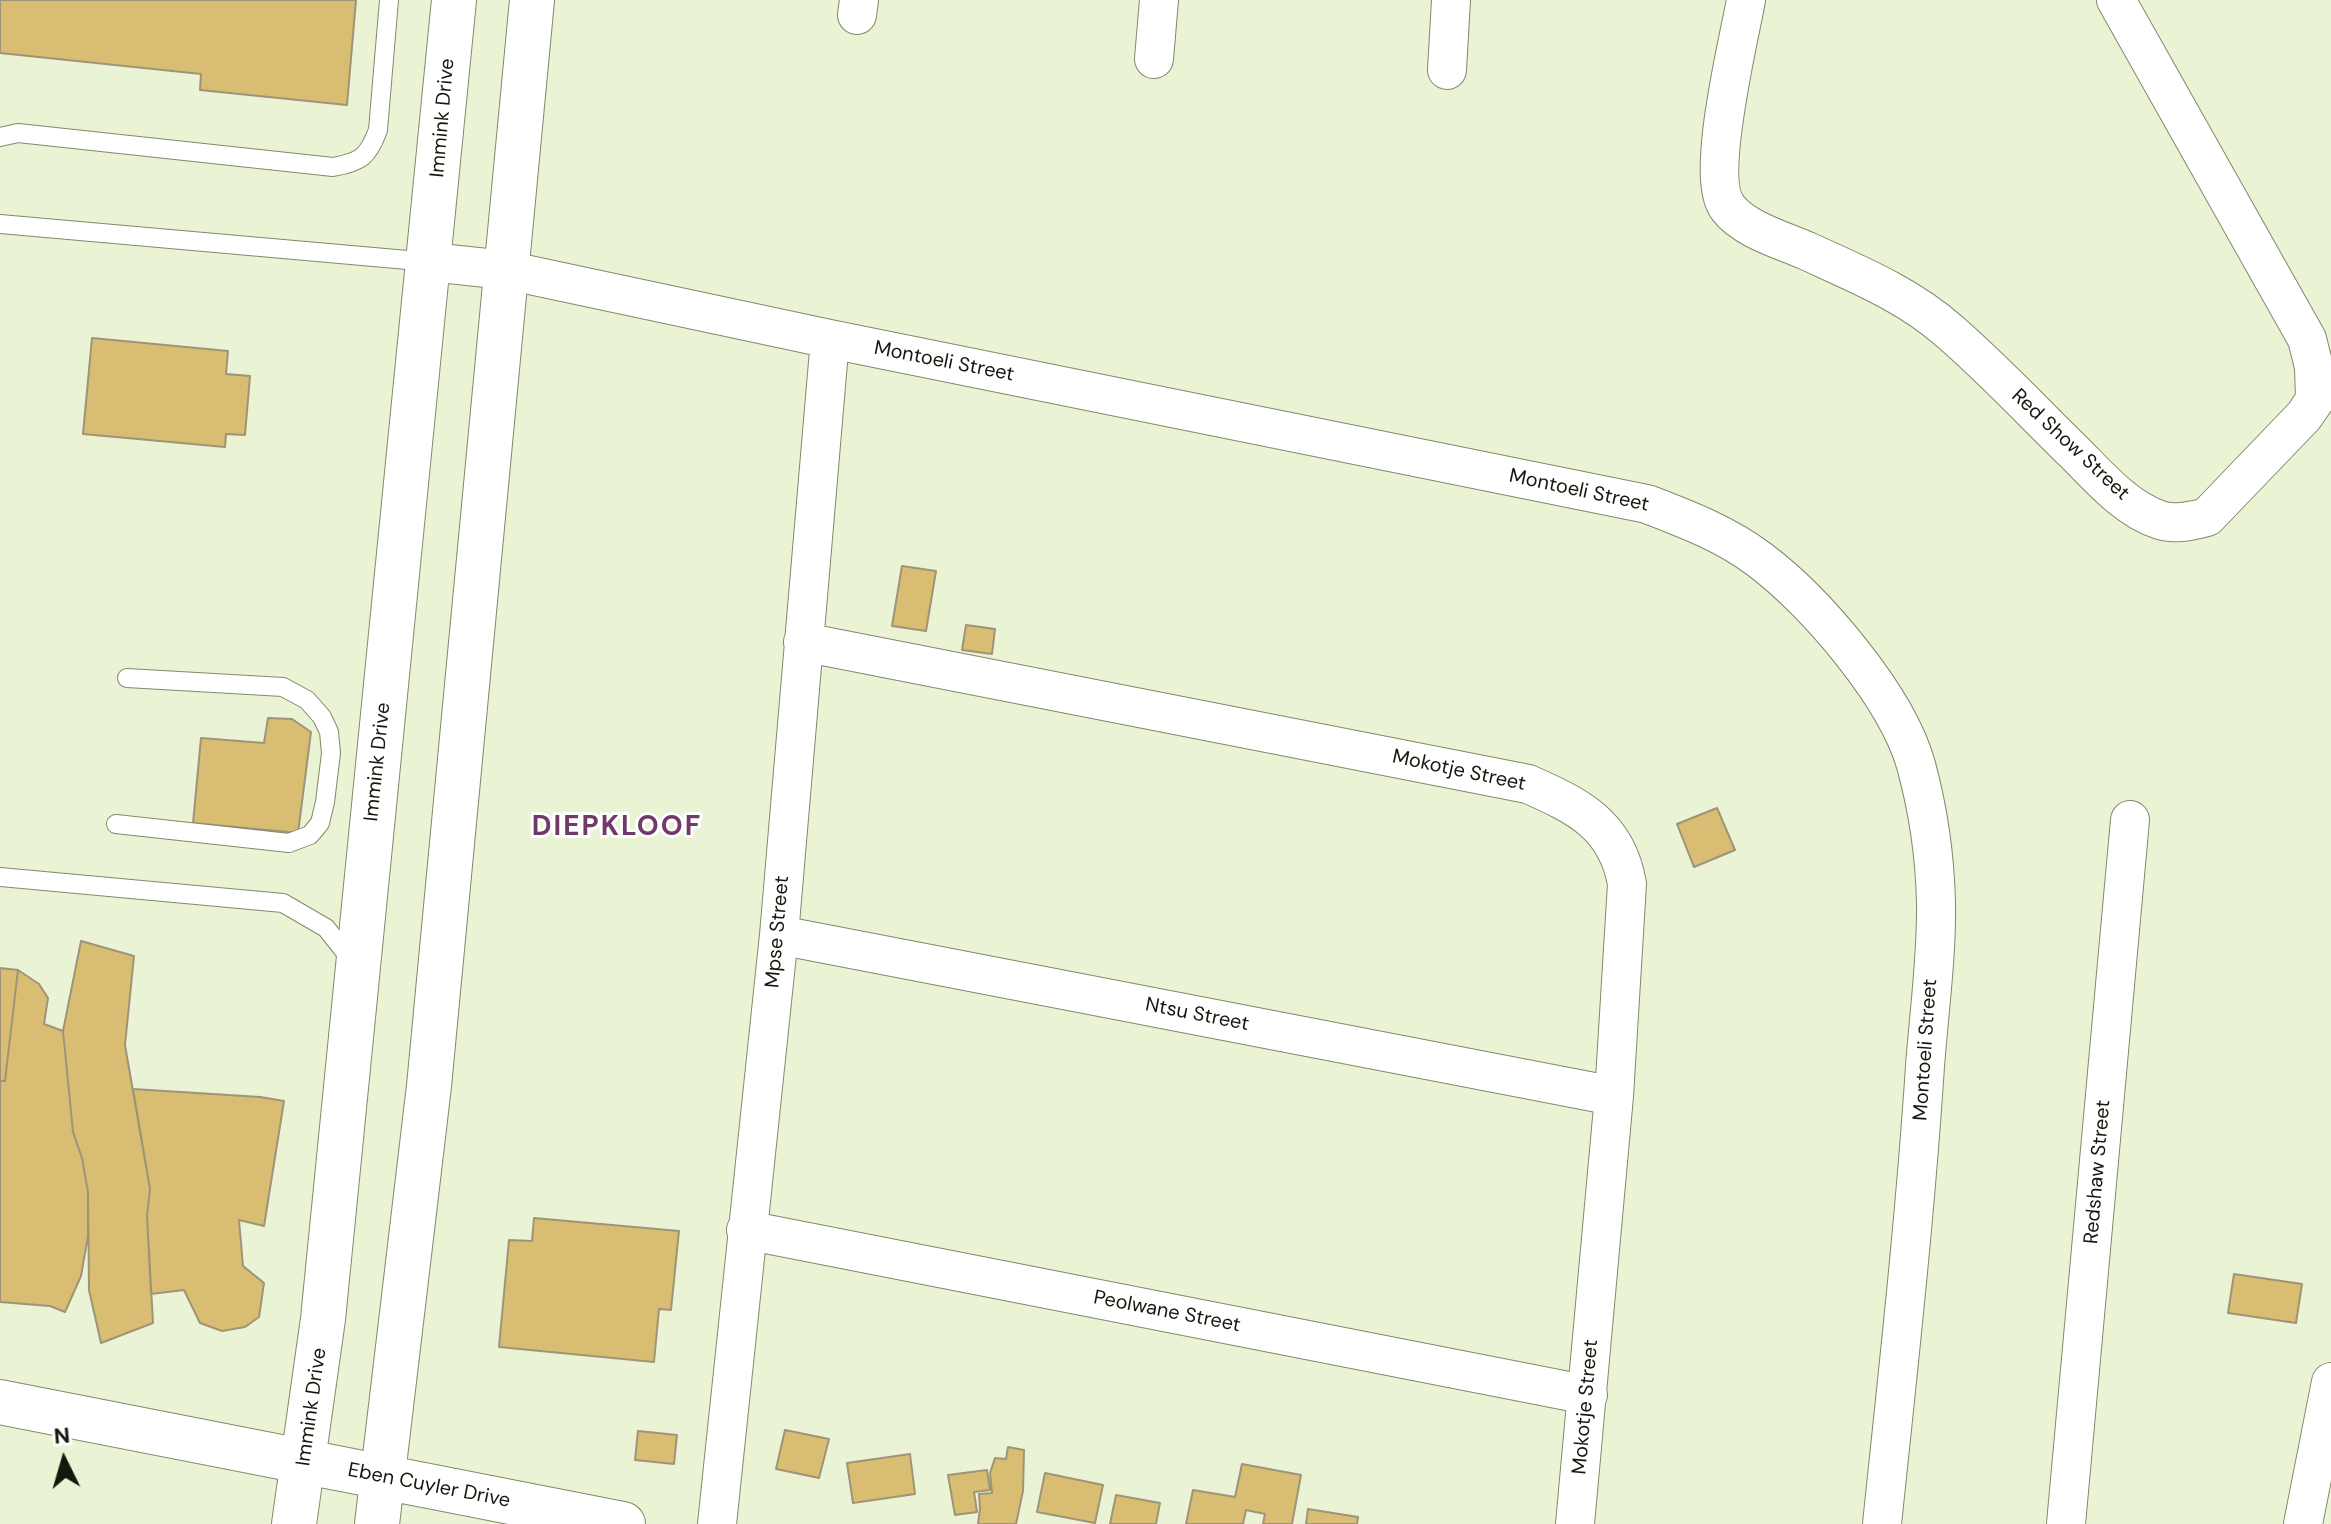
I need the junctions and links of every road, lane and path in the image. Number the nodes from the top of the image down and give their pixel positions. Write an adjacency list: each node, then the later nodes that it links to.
1 (389, 0): 10 (lane)
2 (454, 0): 12 (main road, Immink Drive)
3 (532, 0): 13 (main road)
4 (1159, 0): 8 (street)
5 (1451, 0): 9 (street)
6 (1746, 0): 7 (street, Red Show Street)
7 (2116, 0)
8 (1154, 59)
9 (1447, 70)
10 (0, 137)
11 (0, 224): 12 (lane)
12 (430, 262): 13 (street, Montoeli Street); 21 (main road, Immink Drive)
13 (506, 270): 14 (street, Montoeli Street); 28 (main road)
14 (830, 339): 15 (street, Mpse Street); 34 (street, Montoeli Street)
15 (803, 642): 20 (street, Mpse Street); 22 (street, Mokotje Street)
16 (127, 678): 18 (lane)
17 (2130, 820): 35 (street, Redshaw Street)
18 (116, 824)
19 (0, 877): 21 (lane)
20 (779, 935): 22 (street, Ntsu Street); 23 (street, Mpse Street)
21 (357, 968): 27 (main road, Immink Drive)
22 (1614, 1096): 25 (street, Mokotje Street)
23 (746, 1230): 25 (street, Peolwane Street); 32 (street, Mpse Street)
24 (2331, 1382): 36 (street)
25 (1588, 1395): 33 (street, Mokotje Street)
26 (0, 1402): 27 (main road, Eben Cuyler Drive)
27 (304, 1462): 28 (main road, Eben Cuyler Drive); 29 (main road, Immink Drive)
28 (385, 1476): 30 (main road); 31 (main road, Eben Cuyler Drive)
29 (294, 1524)
30 (377, 1524)
31 (623, 1524)
32 (717, 1524)
33 (1575, 1524)
34 (1882, 1524)
35 (2066, 1524)
36 (2303, 1524)

